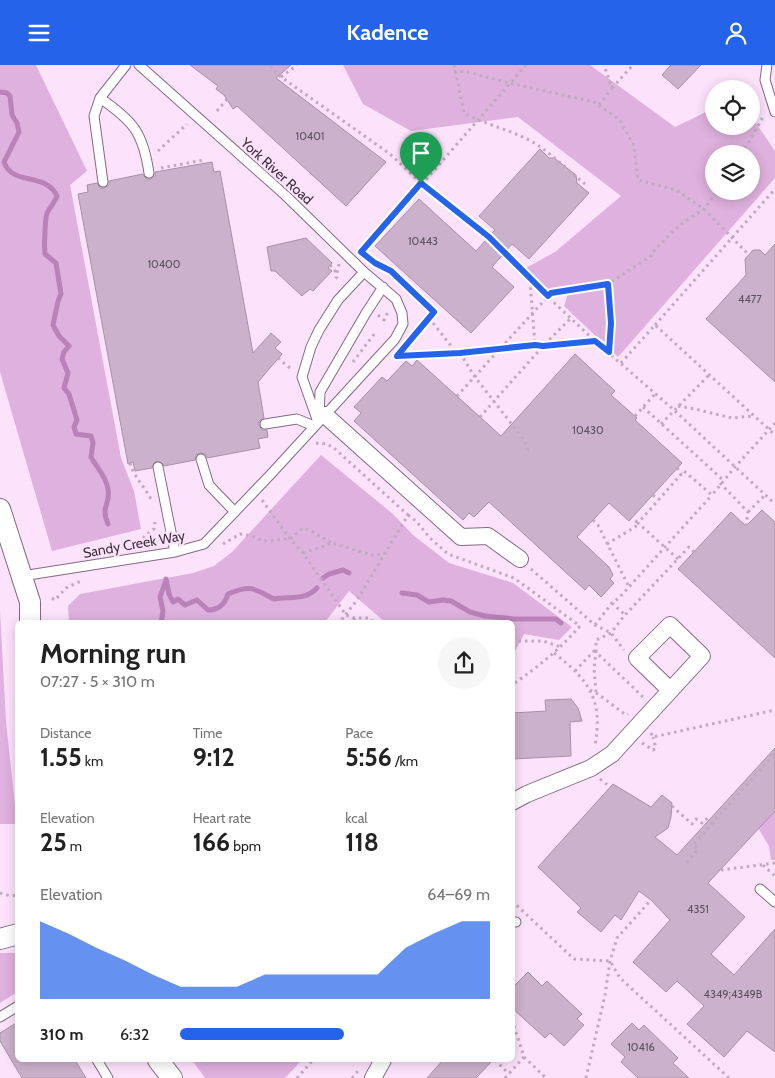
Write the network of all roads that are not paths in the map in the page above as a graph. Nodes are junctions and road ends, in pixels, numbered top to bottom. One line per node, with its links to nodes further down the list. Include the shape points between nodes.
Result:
1 (126, 65): 4 (lane)
2 (139, 65): 8 (lane, York River Road, via 285,195)
3 (767, 65): 5 (lane, via 765,80)
4 (100, 97): 6 (lane, via 137,129 146,150); 7 (lane, via 94,116)
5 (775, 112)
6 (149, 173)
7 (103, 182)
8 (364, 272): 9 (lane, York River Road); 11 (lane, via 338,300 319,330 302,377)
9 (383, 287): 10 (lane, York River Road); 11 (lane, via 320,392)
10 (396, 299): 11 (lane, Sandy Creek Way, via 403,324 395,339)
11 (323, 421): 12 (lane, via 297,419); 16 (lane, Sandy Creek Way); 18 (street, via 461,537 488,537)
12 (266, 424)
13 (201, 459): 16 (lane, via 209,485)
14 (158, 467): 17 (lane)
15 (0, 509): 19 (street)
16 (235, 512): 17 (lane, Sandy Creek Way, via 204,544)
17 (175, 552): 19 (lane, Sandy Creek Way)
18 (520, 559)
19 (22, 577): 20 (street, via 30,602)
20 (30, 620)
21 (670, 690): 21 (street, via 637,658 670,625 702,656); 22 (street, via 612,754 590,768)
22 (515, 801)
23 (760, 889): 24 (lane)
24 (775, 902)
25 (15, 935): 26 (street)
26 (0, 939)
27 (15, 1008): 28 (lane)
28 (0, 1017)
29 (98, 1062): 32 (lane)
30 (160, 1062): 33 (street)
31 (382, 1062): 34 (street)
32 (108, 1078)
33 (172, 1078)
34 (373, 1078)

